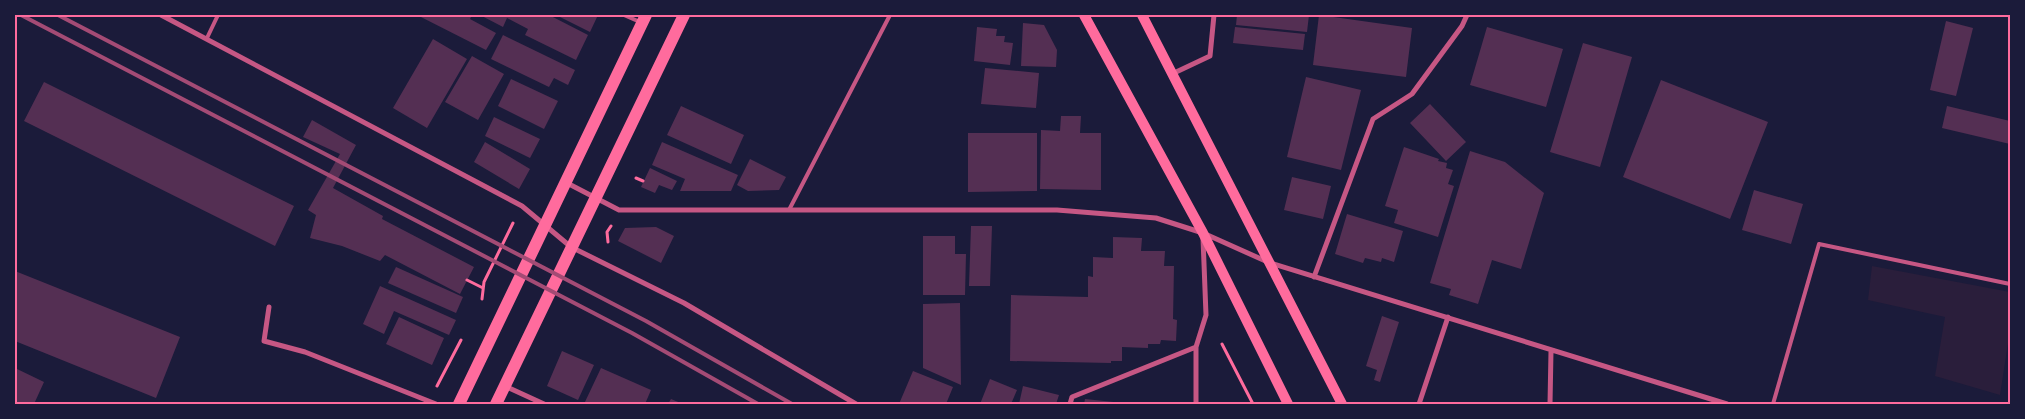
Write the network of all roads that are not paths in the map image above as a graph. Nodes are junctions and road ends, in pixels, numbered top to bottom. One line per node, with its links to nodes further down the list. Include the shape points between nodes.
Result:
1 (161, 15): 11 (street)
2 (218, 15): 11 (lane)
3 (624, 15): 10 (lane)
4 (684, 15): 14 (main road)
5 (890, 15): 15 (lane)
6 (1084, 15): 17 (main road)
7 (1142, 15): 12 (main road)
8 (1214, 15): 12 (street, via 1210,56)
9 (1467, 15): 20 (street, via 1412,94 1373,118)
10 (644, 19): 13 (main road)
11 (207, 38): 16 (street, via 522,206)
12 (1174, 74): 19 (main road)
13 (567, 182): 14 (street); 16 (main road)
14 (595, 198): 15 (street, via 619,210); 18 (main road)
15 (789, 210): 17 (street, via 1057,210 1156,218)
16 (545, 225): 18 (street); 28 (main road)
17 (1203, 233): 19 (street); 24 (street, via 1206,315); 34 (main road)
18 (571, 247): 26 (main road); 31 (street, via 684,303)
19 (1270, 263): 20 (street); 35 (main road)
20 (1314, 277): 23 (street)
21 (2010, 284): 39 (lane, via 1819,244)
22 (269, 307): 27 (street, via 264,341 305,352)
23 (1448, 317): 25 (street); 36 (street)
24 (1196, 347): 32 (street, via 1072,397); 33 (street)
25 (1551, 351): 37 (street); 38 (street)
26 (504, 386): 29 (main road); 30 (street)
27 (436, 404)
28 (459, 404)
29 (496, 404)
30 (544, 404)
31 (856, 404)
32 (1070, 404)
33 (1196, 404)
34 (1288, 404)
35 (1342, 404)
36 (1419, 404)
37 (1550, 404)
38 (1727, 404)
39 (1773, 404)

